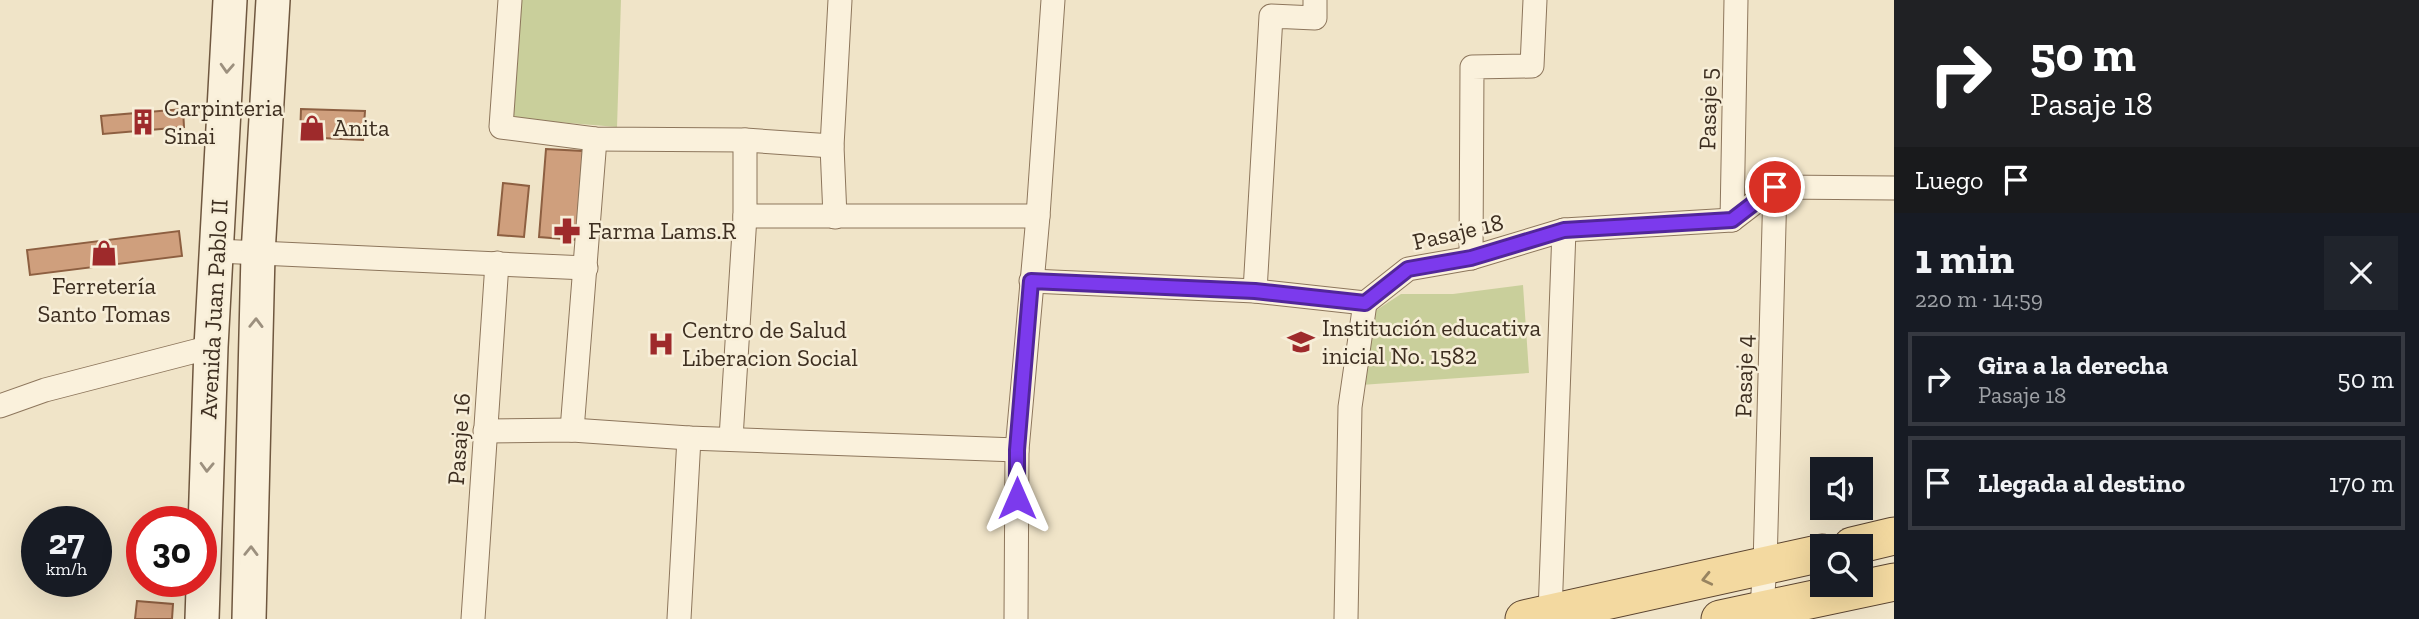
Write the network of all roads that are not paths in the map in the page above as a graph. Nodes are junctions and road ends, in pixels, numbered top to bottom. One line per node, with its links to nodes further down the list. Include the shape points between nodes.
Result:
1 (230, 0): 19 (main road, Avenida Juan Pablo II, one-way to 19)
2 (273, 0): 20 (main road, Avenida Juan Pablo II)
3 (510, 0): 9 (street, via 501,127)
4 (840, 0): 11 (street)
5 (1053, 0): 15 (street)
6 (1315, 0): 25 (street, via 1315,18 1271,16)
7 (1535, 0): 21 (street, via 1532,66 1472,67)
8 (1736, 0): 17 (street, Pasaje 5)
9 (595, 139): 10 (street); 23 (street)
10 (745, 140): 11 (street); 14 (street)
11 (832, 146): 16 (street)
12 (1775, 187): 13 (street); 17 (street); 37 (street, Pasaje 4)
13 (1894, 188)
14 (745, 216): 16 (street); 32 (street)
15 (1038, 216): 16 (street); 24 (street)
16 (835, 217)
17 (1732, 220): 18 (street, Pasaje 18)
18 (1564, 230): 21 (street, Pasaje 18); 40 (street)
19 (216, 251): 20 (street); 27 (main road, Avenida Juan Pablo II)
20 (258, 254): 22 (street); 42 (main road, Avenida Juan Pablo II, one-way to 20)
21 (1471, 258): 26 (street, Pasaje 18, via 1408,269)
22 (497, 262): 23 (street); 30 (street, Pasaje 16)
23 (586, 268): 29 (street)
24 (1031, 281): 25 (street); 33 (street)
25 (1255, 291): 26 (street)
26 (1365, 303): 46 (street, via 1350,407)
27 (211, 347): 28 (street); 41 (main road, Avenida Juan Pablo II, one-way to 41)
28 (0, 406)
29 (572, 430): 30 (street); 31 (street)
30 (485, 431): 43 (street, Pasaje 16)
31 (690, 438): 32 (street); 44 (street)
32 (731, 438): 33 (street)
33 (1017, 450): 45 (street)
34 (1894, 536): 35 (main road)
35 (1873, 541)
36 (1810, 556): 37 (main road)
37 (1765, 566): 39 (street, Pasaje 4); 40 (main road, one-way to 40)
38 (1894, 582): 39 (main road)
39 (1761, 614): 47 (main road)
40 (1537, 616)
41 (202, 619)
42 (249, 619)
43 (472, 619)
44 (679, 619)
45 (1016, 619)
46 (1346, 619)
47 (1720, 619)

